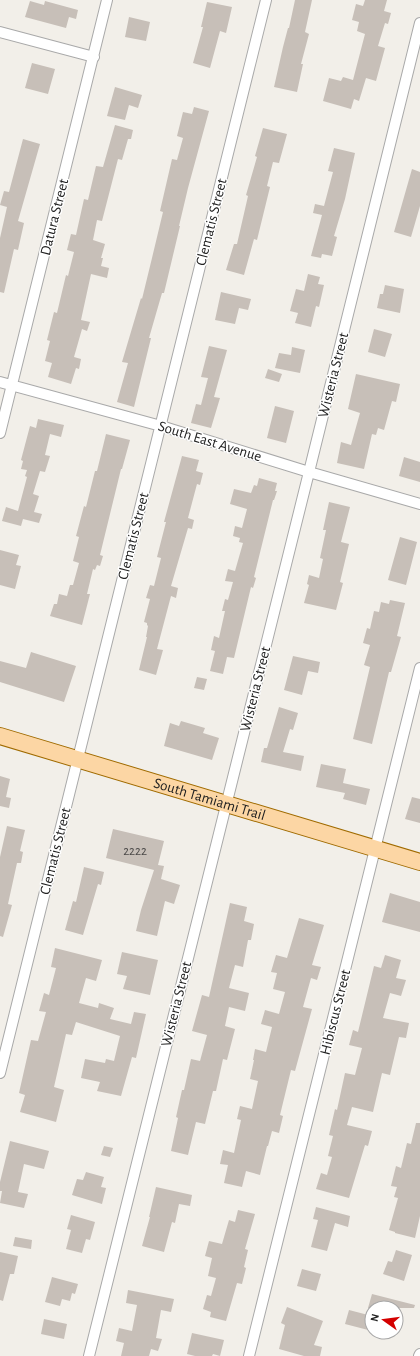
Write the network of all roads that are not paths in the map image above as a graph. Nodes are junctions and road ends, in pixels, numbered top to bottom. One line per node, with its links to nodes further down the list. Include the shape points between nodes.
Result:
1 (107, 0): 5 (street, Datura Street)
2 (266, 0): 8 (street, Clematis Street)
3 (420, 23): 10 (street, Wisteria Street)
4 (0, 32): 5 (street)
5 (94, 57): 7 (street, Datura Street)
6 (0, 382): 7 (street, South East Avenue)
7 (12, 385): 8 (street, South East Avenue); 9 (street, Datura Street)
8 (160, 426): 10 (street, South East Avenue); 14 (street, Clematis Street)
9 (0, 433)
10 (310, 472): 11 (street, South East Avenue); 15 (street, Wisteria Street)
11 (420, 504)
12 (420, 668): 16 (street, Hibiscus Street)
13 (0, 736): 14 (main road, South Tamiami Trail)
14 (78, 760): 15 (main road, South Tamiami Trail); 18 (street, Clematis Street)
15 (226, 804): 16 (main road, South Tamiami Trail); 19 (street, Wisteria Street)
16 (375, 849): 17 (main road, South Tamiami Trail); 20 (street, Hibiscus Street)
17 (420, 862)
18 (0, 1073)
19 (89, 1356)
20 (249, 1356)

